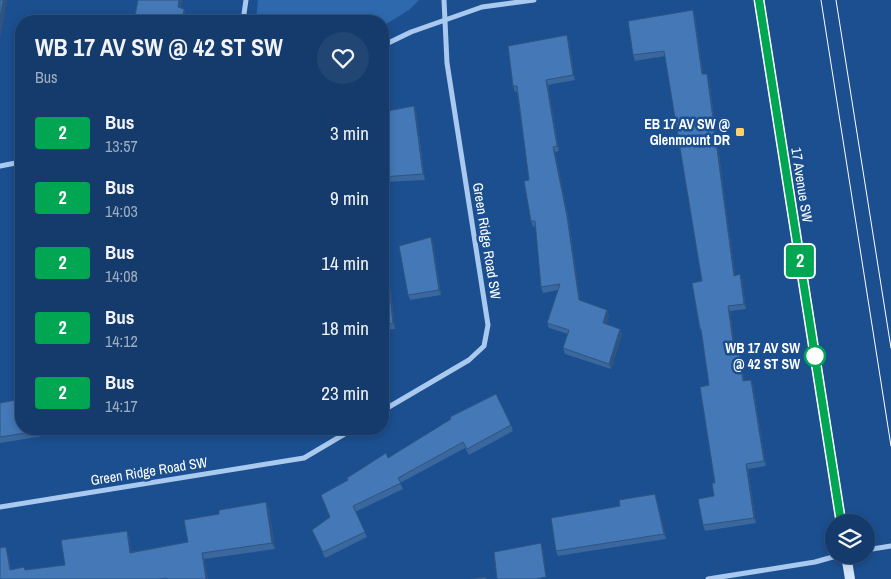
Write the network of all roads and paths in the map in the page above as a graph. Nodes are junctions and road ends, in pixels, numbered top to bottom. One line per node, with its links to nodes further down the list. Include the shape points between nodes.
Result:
1 (246, 0): 5 (street)
2 (444, 0): 6 (street, Green Ridge Road SW)
3 (534, 0): 6 (street, via 482,8)
4 (760, 0): 13 (main road, 17 Avenue SW)
5 (244, 15)
6 (445, 20): 7 (street); 10 (street, Green Ridge Road SW, via 447,64 488,325 484,346 469,360)
7 (389, 43)
8 (15, 163): 9 (street)
9 (0, 166)
10 (389, 407)
11 (343, 435): 12 (street, Green Ridge Road SW, via 304,458)
12 (0, 507)
13 (840, 514)
14 (891, 546): 15 (street)
15 (875, 549)
16 (825, 559): 18 (street)
17 (848, 564): 19 (main road)
18 (708, 579)
19 (850, 579)

